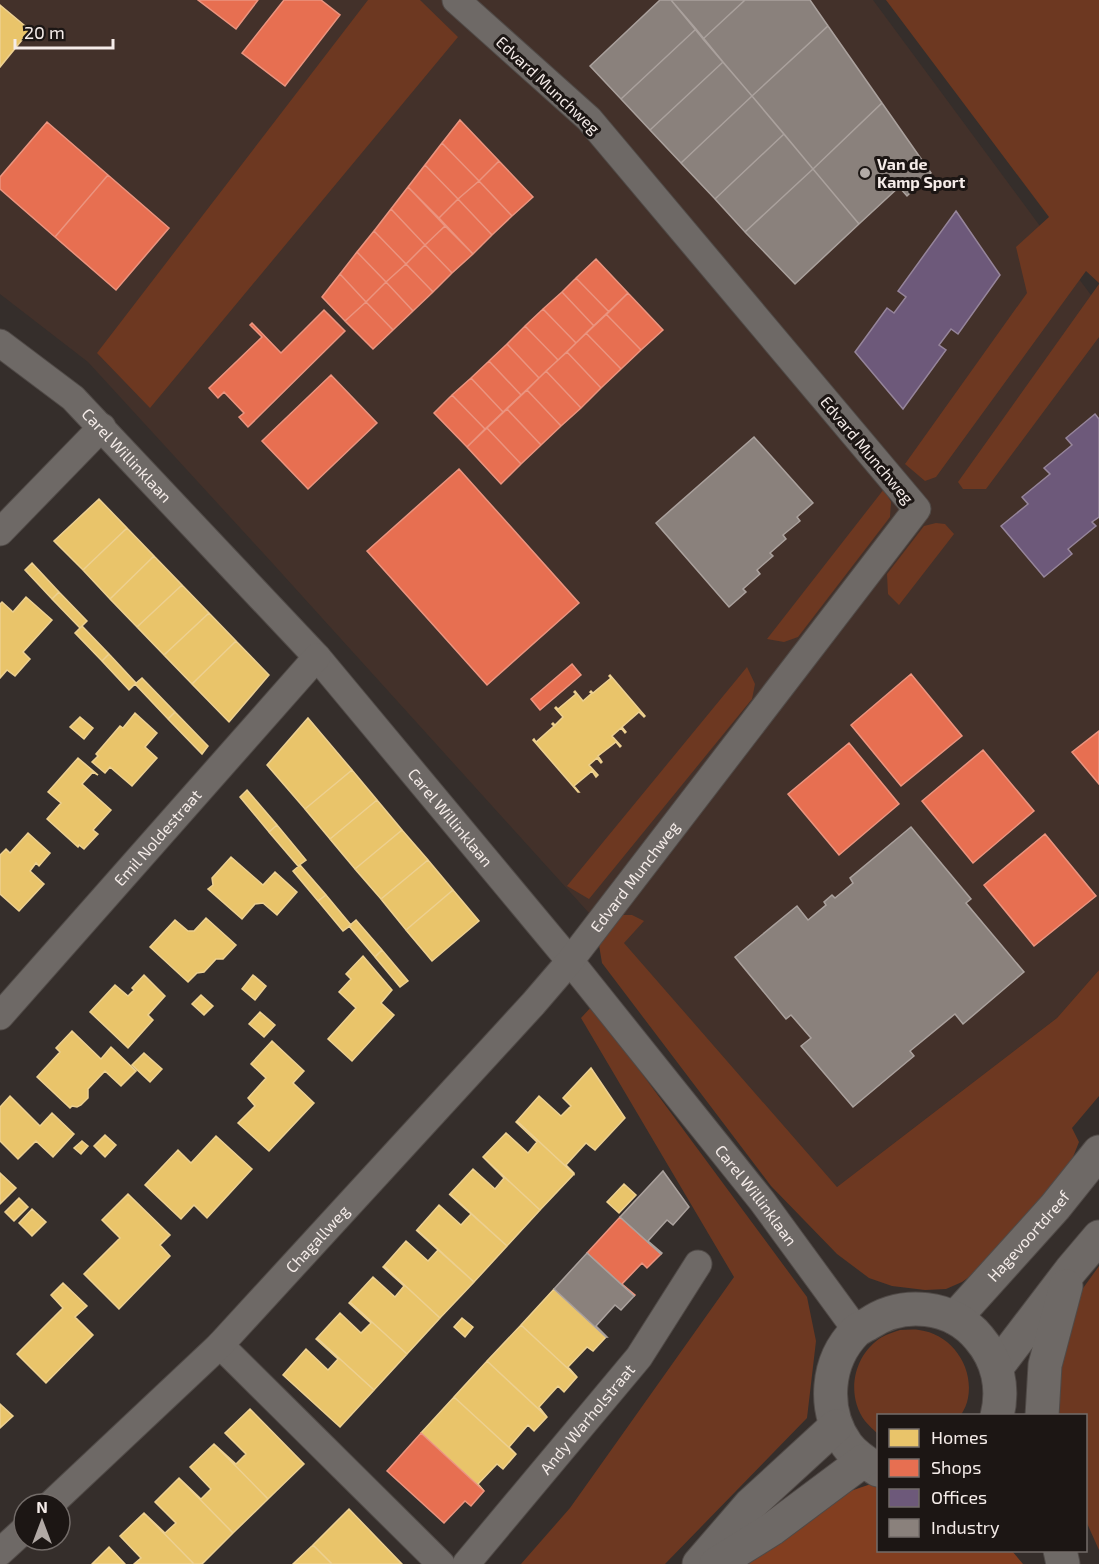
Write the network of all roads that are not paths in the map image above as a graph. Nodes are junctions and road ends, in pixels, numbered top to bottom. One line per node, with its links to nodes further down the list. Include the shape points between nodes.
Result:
1 (456, 0): 6 (street, Edvard Munchweg, via 589,119 917,509)
2 (0, 343): 3 (street, Carel Willinklaan, via 74,398)
3 (102, 427): 4 (street); 5 (street, Carel Willinklaan)
4 (1, 528)
5 (317, 657): 6 (street, Carel Willinklaan); 7 (street, Emil Noldestraat)
6 (570, 961): 13 (street, Carel Willinklaan, via 762,1201); 14 (street, Chagallweg)
7 (0, 1016)
8 (1099, 1152): 12 (main road, Hagevoortdreef)
9 (1099, 1237): 11 (main road)
10 (698, 1264): 25 (street, Andy Warholstraat, via 639,1358)
11 (1071, 1270): 15 (main road); 17 (main road, via 1045,1365)
12 (955, 1318): 13 (main road, via 930,1309 904,1309 879,1317); 15 (main road, via 973,1331)
13 (857, 1331): 18 (main road, via 841,1352 831,1376 830,1401)
14 (220, 1346): 20 (street, Chagallweg); 24 (street)
15 (997, 1367): 16 (main road, via 1001,1390)
16 (998, 1414)
17 (1042, 1414)
18 (836, 1426): 19 (main road, via 847,1446); 26 (main road, via 750,1505)
19 (871, 1466): 27 (main road)
20 (64, 1492)
21 (12, 1541): 22 (street)
22 (0, 1552)
23 (1041, 1552): 28 (street)
24 (441, 1564)
25 (466, 1564)
26 (699, 1564)
27 (716, 1564)
28 (1055, 1564)

